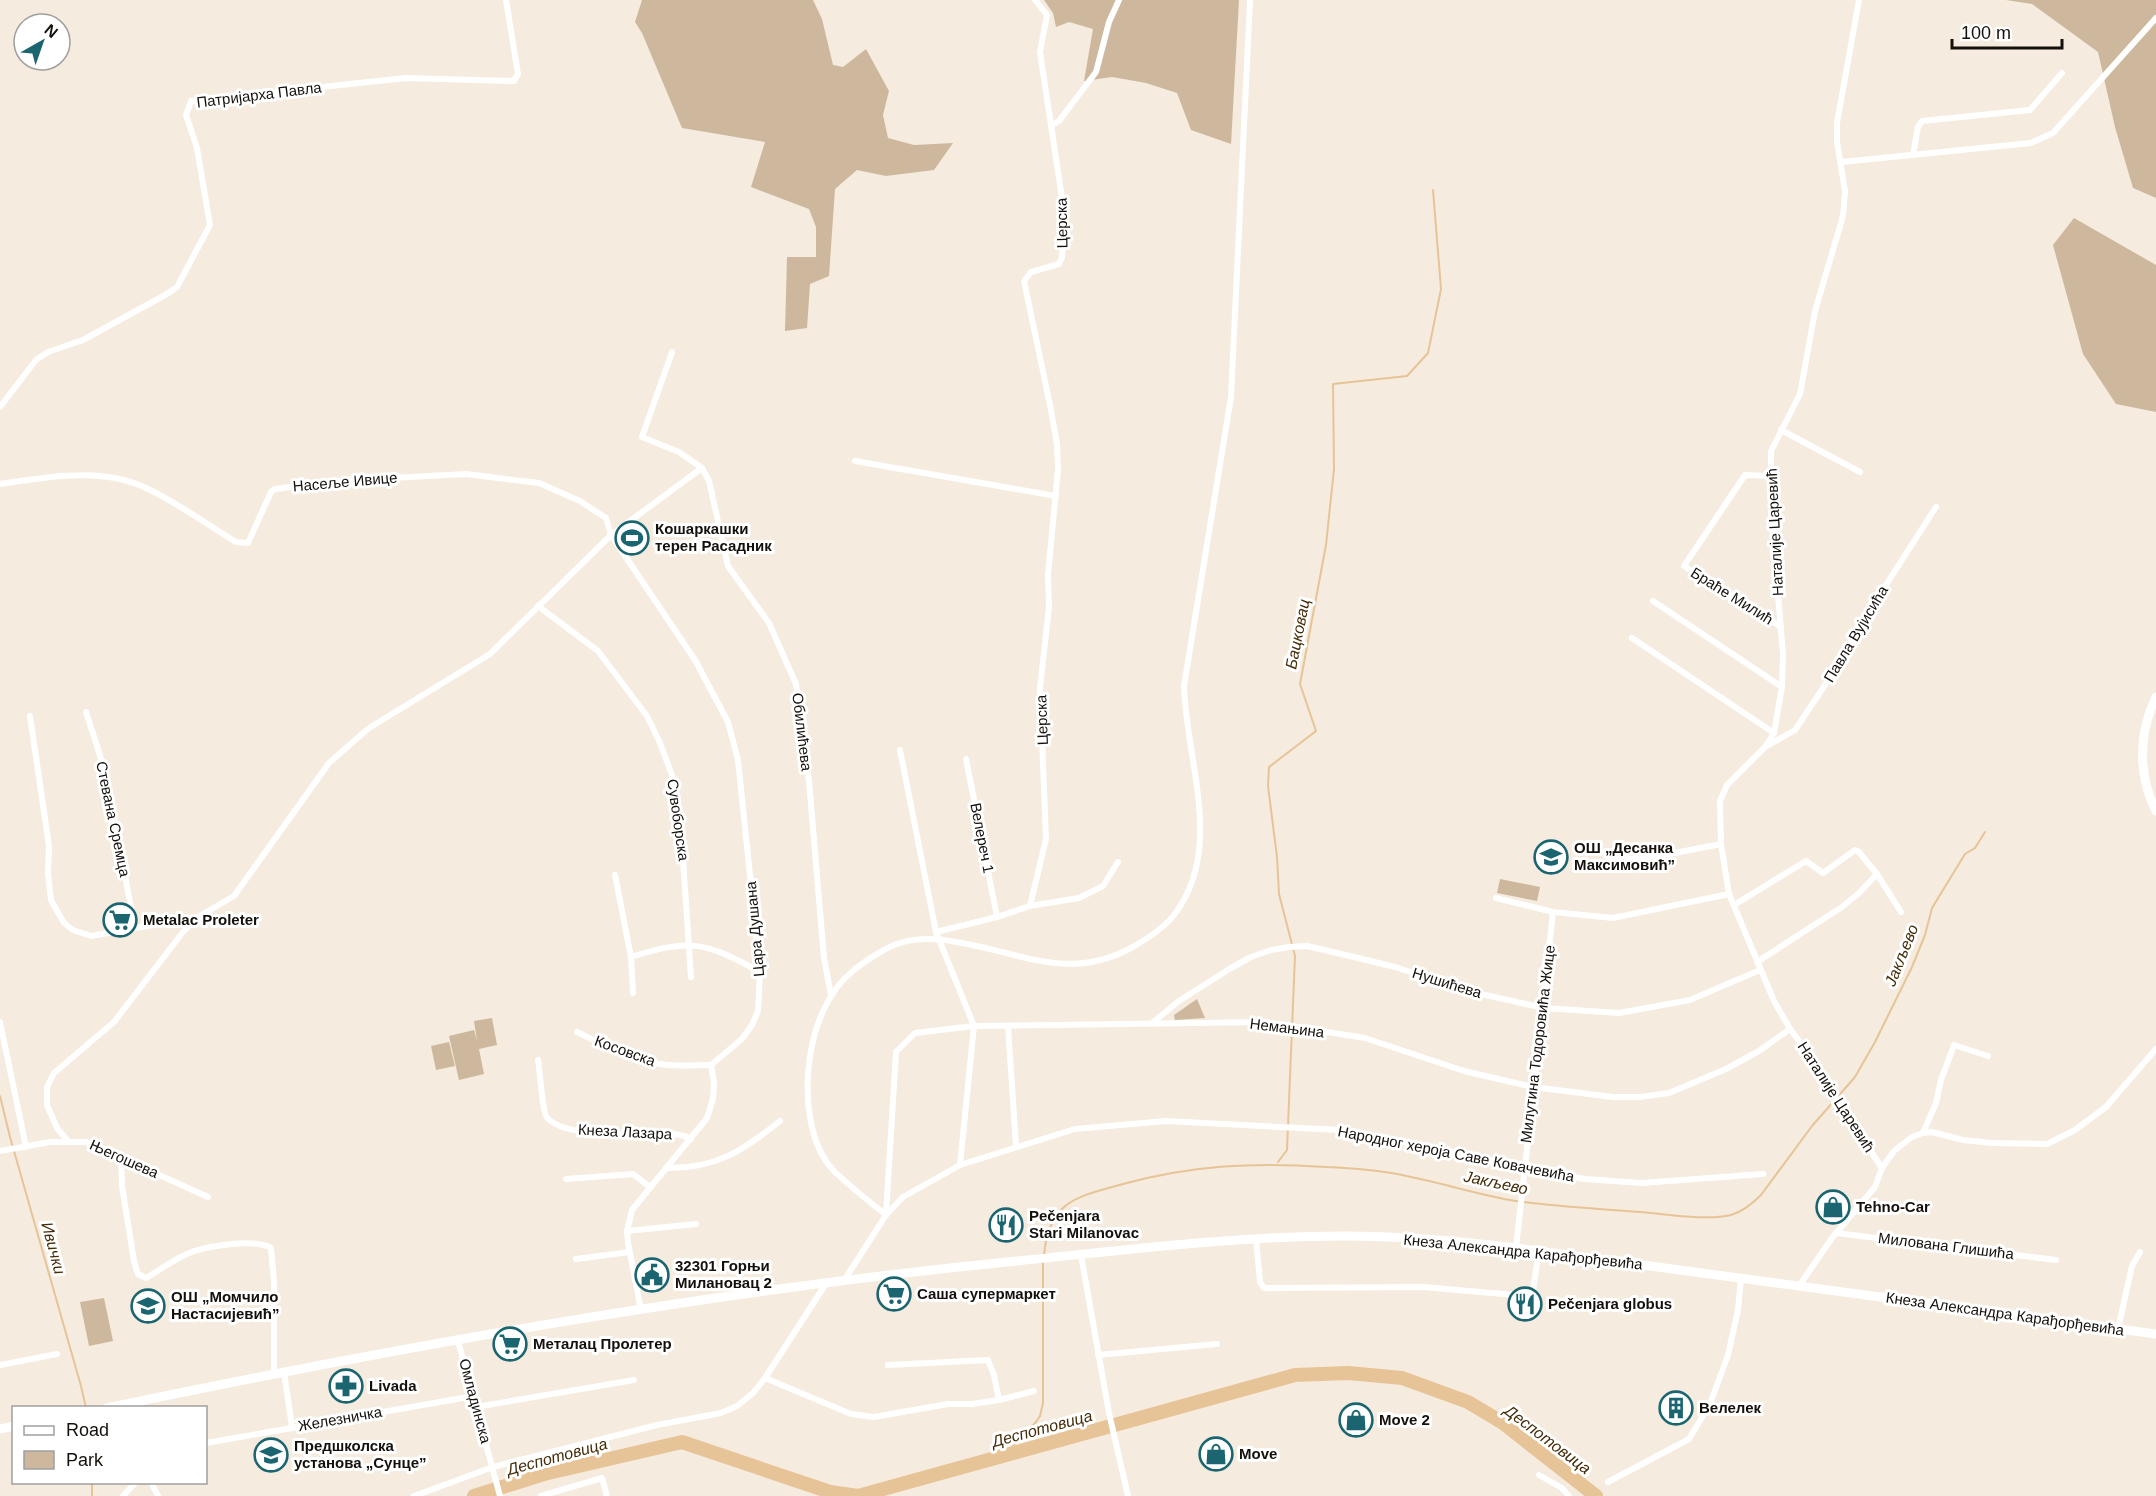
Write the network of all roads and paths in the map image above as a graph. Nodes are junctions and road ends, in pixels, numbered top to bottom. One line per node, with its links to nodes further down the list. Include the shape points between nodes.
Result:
1 (506, 0): 12 (street, Патријарха Павла, via 518,74 514,81 406,78 191,100 186,115 197,148 210,225 177,287 83,340 36,360)
2 (1035, 0): 8 (street, Церска, via 1047,15 1040,52)
3 (1119, 0): 8 (street, via 1096,72)
4 (1250, 0): 49 (street, via 1231,397 1184,686 1200,817 1201,840 1194,880 1161,929 1097,963 1046,963)
5 (1859, 0): 10 (street, Наталије Царевић, via 1837,123)
6 (2156, 18): 9 (street, via 2053,133 2031,143)
7 (2062, 73): 9 (street, via 2030,110 1922,121)
8 (1052, 125): 19 (street, Церска, via 1065,218 1062,257 1059,264 1031,272 1024,281 1057,444)
9 (1913, 154): 10 (street)
10 (1842, 162): 13 (street, Наталије Царевић, via 1843,216 1815,311 1800,394)
11 (672, 352): 15 (street, via 642,437 679,452)
12 (0, 407)
13 (1781, 430): 16 (street); 17 (street, Наталије Царевић, via 1772,451)
14 (855, 461): 19 (street)
15 (702, 468): 21 (street); 57 (street, Обилићева, via 709,481 728,566 769,623 796,684)
16 (1860, 472)
17 (1771, 476): 24 (street, Наталије Царевић); 24 (street, Браће Милић, via 1745,475 1684,566)
18 (0, 484): 21 (street, Насеље Ивице, via 48,477 124,480 149,490 236,542 248,543 275,489 335,481 466,474 539,483 580,501 606,518)
19 (1056, 496): 43 (street, Церска, via 1040,688 1046,839)
20 (1936, 507): 31 (street, Павла Вујисића, via 1795,730)
21 (611, 535): 23 (street); 54 (street, Цара Душана, via 695,660 728,722 738,760)
22 (1653, 601): 26 (street)
23 (538, 606): 46 (street, via 490,654 369,728 329,762 234,896); 50 (street, Сувоборска, via 598,651 646,716 660,742 673,778 680,815)
24 (1781, 627): 26 (street, Наталије Царевић)
25 (1632, 638): 30 (street)
26 (1782, 687): 30 (street, Наталије Царевић)
27 (2156, 698): 34 (street, via 2146,724 2142,755 2146,786)
28 (86, 712): 48 (street, Стевана Сремца, via 105,771)
29 (30, 716): 48 (street, via 49,846 51,900 64,923 91,936)
30 (1774, 733): 31 (street, Наталије Царевић)
31 (1765, 747): 35 (street, Наталије Царевић, via 1727,785 1720,801)
32 (900, 750): 49 (street)
33 (966, 759): 47 (street, Велереч 1)
34 (2156, 811)
35 (1721, 844): 36 (street, via 1649,858); 40 (street, Наталије Царевић)
36 (1610, 860)
37 (1118, 862): 43 (street, via 1103,886 1079,898)
38 (1877, 874): 42 (street, via 1855,850 1822,873 1806,861); 45 (street); 52 (street, via 1842,907)
39 (615, 875): 51 (street)
40 (1729, 894): 42 (street, Наталије Царевић); 44 (street, via 1613,918)
41 (1496, 898): 44 (street)
42 (1734, 905): 52 (street, Наталије Царевић)
43 (1030, 906): 47 (street)
44 (1553, 912): 58 (street, Милутина Тодоровића Жице)
45 (1900, 912)
46 (198, 917): 48 (street); 73 (street, via 114,1022 54,1073 47,1088 47,1105)
47 (997, 918): 49 (street)
48 (135, 928)
49 (937, 935): 57 (street, via 895,945 870,958); 61 (street)
50 (689, 944): 51 (street, via 664,946); 54 (street, via 728,955); 55 (street, Сувоборска)
51 (630, 957): 56 (street)
52 (1757, 962): 53 (street, Наталије Царевић)
53 (1760, 970): 58 (street, Нушићева, via 1690,1000 1619,1013); 63 (street, Наталије Царевић)
54 (760, 972): 68 (street, Цара Душана, via 758,1011 752,1025 742,1039)
55 (691, 977)
56 (633, 993)
57 (831, 995): 86 (street, via 811,1045 809,1107 814,1131 821,1153 833,1171)
58 (1544, 1008): 60 (street, Нушићева, via 1476,993 1395,967 1298,946 1271,950 1231,968); 69 (street, Милутина Тодоровића Жице)
59 (0, 1022): 75 (street)
60 (1150, 1024): 62 (street, Немањина); 69 (street, Немањина, via 1265,1022 1365,1038 1464,1071)
61 (974, 1026): 62 (street, Немањина); 78 (street); 86 (street, Немањина, via 915,1033 896,1052)
62 (1008, 1026): 74 (street)
63 (1790, 1029): 69 (street, Немањина, via 1726,1069 1669,1093 1613,1097); 81 (street, Наталије Царевић, via 1817,1064)
64 (577, 1032): 68 (street, Косовска, via 649,1062)
65 (2156, 1049): 71 (street, via 2106,1107 2075,1130 2047,1144 1963,1140)
66 (1988, 1056): 71 (street, via 1954,1045)
67 (538, 1060): 72 (street, Кнеза Лазара, via 546,1115 554,1124 589,1132 682,1134)
68 (711, 1065): 72 (street, via 714,1083 710,1112)
69 (1533, 1087): 80 (street, Милутина Тодоровића Жице)
70 (780, 1121): 79 (street, via 731,1156 701,1165)
71 (1923, 1133): 81 (street, via 1894,1151)
72 (691, 1139): 79 (street)
73 (68, 1141): 75 (street, Његошева); 77 (street, Његошева, via 86,1142)
74 (1016, 1146): 78 (street, Народног хероја Саве Ковачевића); 80 (street, Народног хероја Саве Ковачевића, via 1075,1129 1166,1121 1293,1126 1351,1132)
75 (23, 1147): 76 (street, Његошева)
76 (3, 1151)
77 (121, 1158): 85 (street, Његошева); 102 (street, via 122,1186 138,1274 146,1278 188,1253 206,1248 265,1244 271,1248)
78 (960, 1165): 86 (street, Народног хероја Саве Ковачевића, via 903,1197)
79 (666, 1168): 84 (street)
80 (1524, 1168): 82 (street, Народног хероја Саве Ковачевића, via 1585,1179 1642,1183); 91 (street, Милутина Тодоровића Жице)
81 (1882, 1168): 89 (street, Наталије Царевић, via 1875,1187)
82 (1763, 1174)
83 (566, 1179): 84 (street, via 633,1174)
84 (650, 1187): 88 (street, via 632,1210)
85 (208, 1197)
86 (886, 1215): 99 (street, Народног хероја Саве Ковачевића)
87 (696, 1224): 88 (street)
88 (627, 1231): 93 (street)
89 (1836, 1233): 97 (street, Милована Глишића); 101 (street, Наталије Царевић)
90 (1256, 1239): 91 (street, Кнеза Александра Карађорђевића, via 1368,1236); 92 (street, via 1264,1288 1423,1287 1526,1296 1533,1290); 95 (street, Кнеза Александра Карађорђевића)
91 (1516, 1248): 92 (street, Кнеза Александра Карађорђевића)
92 (1539, 1251): 98 (street, Кнеза Александра Карађорђевића)
93 (630, 1252): 96 (street); 103 (street)
94 (2140, 1252): 105 (street, via 2132,1266)
95 (1081, 1255): 99 (street, Кнеза Александра Карађорђевића); 110 (street)
96 (576, 1258)
97 (2056, 1260)
98 (1741, 1278): 101 (street, Кнеза Александра Карађорђевића); 126 (street, via 1728,1355 1710,1404 1689,1439)
99 (845, 1279): 100 (street, Кнеза Александра Карађорђевића)
100 (827, 1282): 103 (street, Кнеза Александра Карађорђевића); 114 (street)
101 (1799, 1286): 105 (street, Кнеза Александра Карађорђевића)
102 (274, 1308): 104 (street); 113 (street)
103 (641, 1310): 107 (street, Кнеза Александра Карађорђевића)
104 (232, 1317)
105 (2118, 1329): 106 (street, Кнеза Александра Карађорђевића)
106 (2156, 1334)
107 (458, 1341): 113 (street, Кнеза Александра Карађорђевића); 117 (street, Омладинска)
108 (1218, 1344): 110 (street)
109 (57, 1354): 111 (street)
110 (1098, 1355): 133 (street)
111 (0, 1365)
112 (888, 1365): 118 (street, via 988,1359)
113 (279, 1373): 119 (street, Кнеза Александра Карађорђевића); 122 (street)
114 (765, 1378): 118 (street, via 862,1416); 124 (street, via 753,1394 721,1413 657,1425)
115 (634, 1380): 121 (street)
116 (1034, 1391): 118 (street)
117 (474, 1396): 121 (street, Омладинска); 122 (street, Железничка)
118 (999, 1400)
119 (155, 1403): 120 (street, Кнеза Александра Карађорђевића)
120 (119, 1406)
121 (476, 1407): 124 (street, Омладинска)
122 (292, 1427): 123 (street, Железничка)
123 (207, 1443)
124 (493, 1467): 129 (street); 130 (street, Омладинска)
125 (1539, 1475): 134 (street)
126 (1608, 1482)
127 (134, 1484): 128 (street)
128 (123, 1496)
129 (414, 1496)
130 (500, 1496)
131 (541, 1496): 132 (street, via 602,1478)
132 (607, 1496)
133 (1128, 1496)
134 (1569, 1496)

